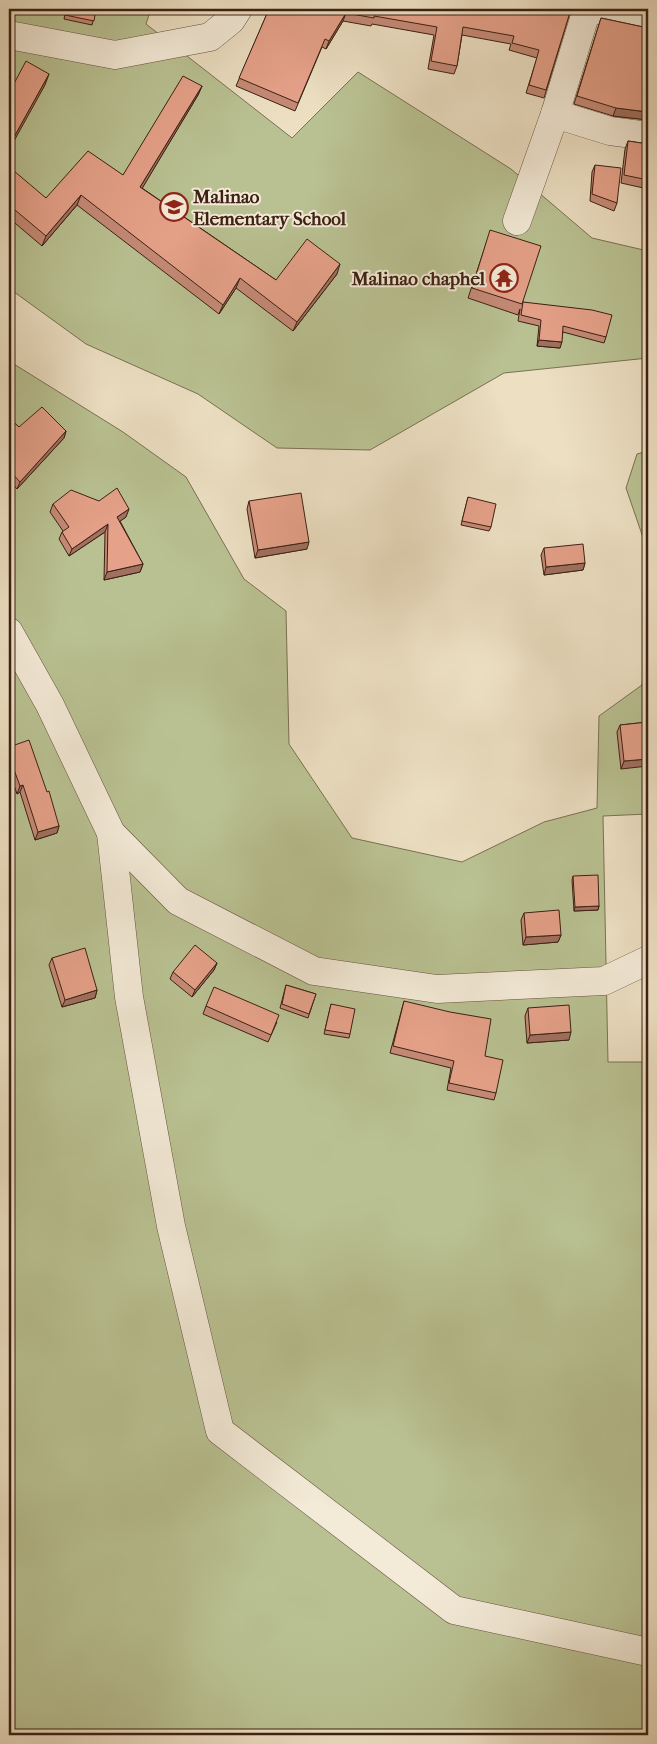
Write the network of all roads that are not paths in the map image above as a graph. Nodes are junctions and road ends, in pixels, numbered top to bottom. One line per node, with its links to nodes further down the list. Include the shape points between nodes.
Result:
1 (238, 9): 5 (street, via 231,20 210,37 115,56)
2 (587, 9): 6 (street)
3 (595, 9): 4 (street)
4 (648, 20)
5 (9, 35)
6 (555, 114): 7 (street, via 610,131); 8 (street)
7 (648, 136)
8 (517, 221)
9 (9, 632): 10 (street, via 50,706)
10 (112, 833): 11 (street, via 178,901 314,971 437,989 604,981); 12 (street, via 129,997 171,1226 220,1431 454,1610)
11 (648, 960)
12 (648, 1652)

